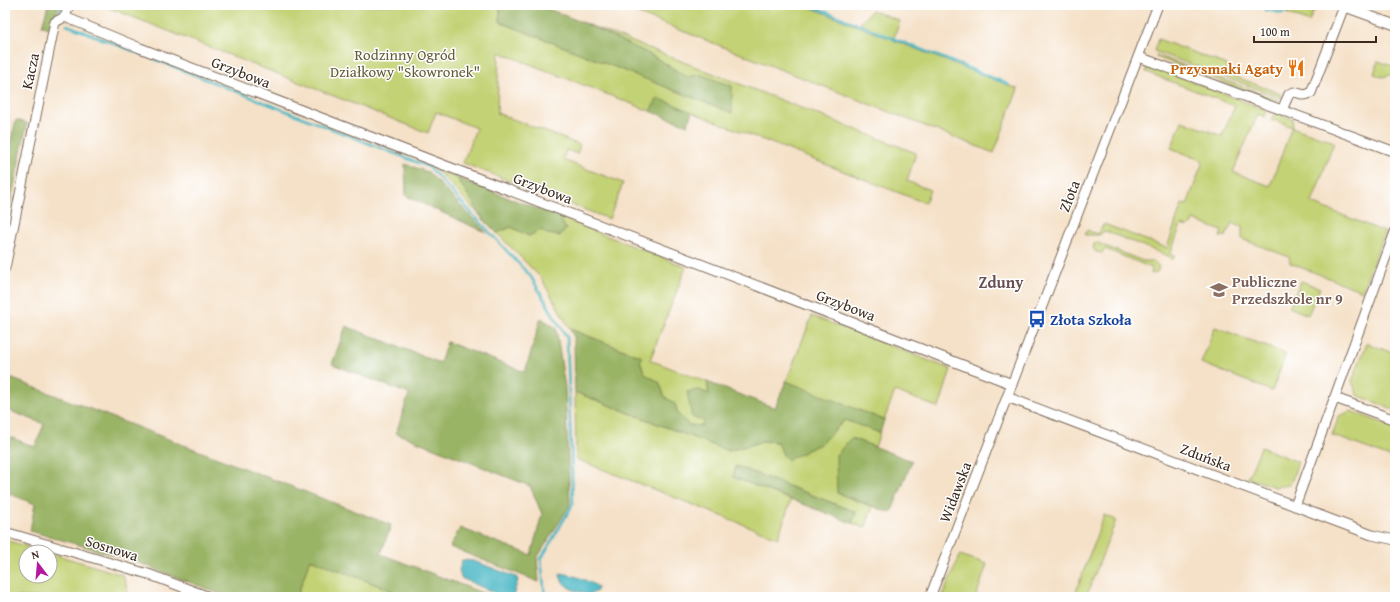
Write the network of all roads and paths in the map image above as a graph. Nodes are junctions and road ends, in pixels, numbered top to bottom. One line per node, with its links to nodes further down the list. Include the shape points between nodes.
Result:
1 (69, 5): 3 (street, Kacza)
2 (1158, 5): 5 (street, Złota)
3 (65, 17): 9 (street, Kacza, via 55,22); 10 (street, Grzybowa)
4 (1395, 25): 6 (street, via 1348,8 1343,9 1311,93 1289,94)
5 (1139, 57): 6 (street); 10 (street, Złota)
6 (1282, 110): 7 (street)
7 (1395, 152)
8 (1395, 232): 12 (street)
9 (5, 268)
10 (1012, 384): 11 (street, Złota)
11 (1007, 397): 14 (street, Zduńska); 18 (street, Widawska)
12 (1335, 398): 13 (street); 14 (street)
13 (1395, 420)
14 (1295, 506): 16 (street, Zduńska, via 1372,535)
15 (5, 532): 17 (street, Sosnowa, via 133,569)
16 (1395, 540)
17 (209, 597)
18 (930, 597)

